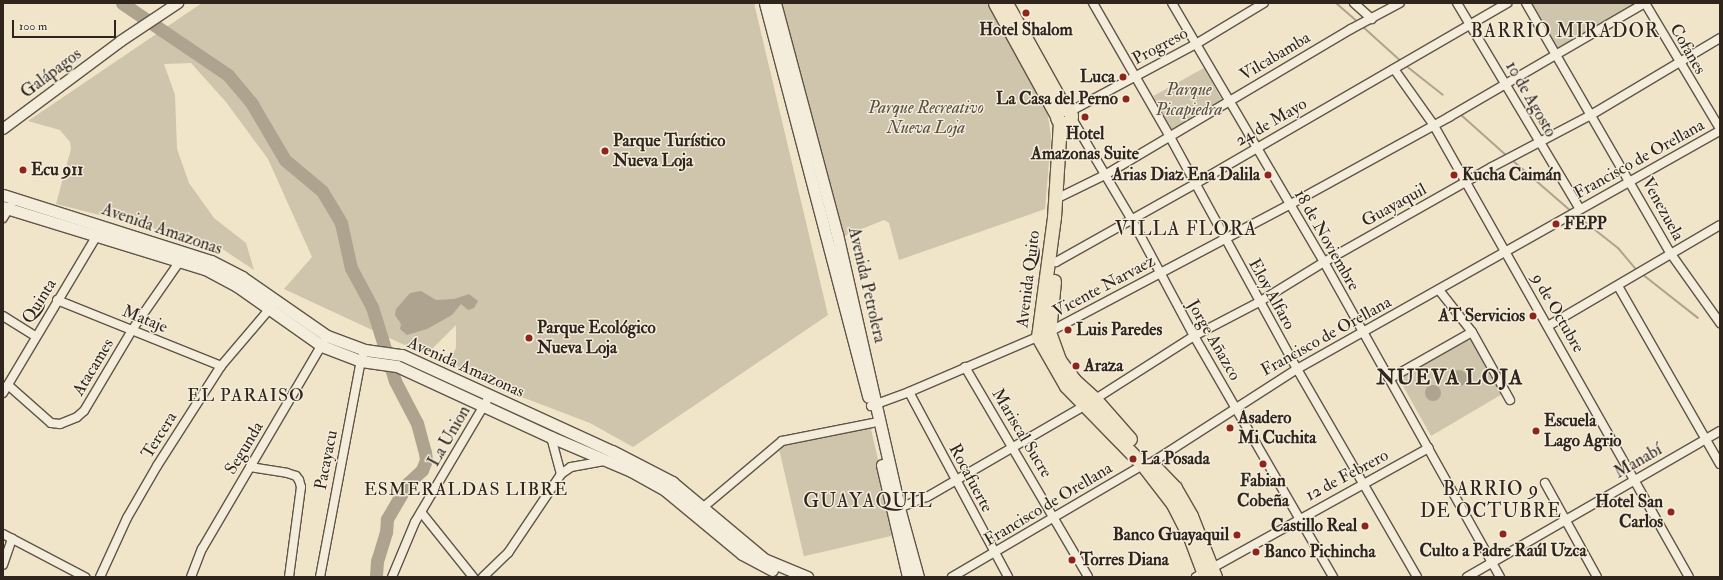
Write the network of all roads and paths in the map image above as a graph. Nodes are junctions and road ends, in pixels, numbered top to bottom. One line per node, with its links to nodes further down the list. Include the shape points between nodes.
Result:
1 (178, 3): 28 (street, Galápagos)
2 (765, 3): 81 (main road, Avenida Petrolera)
3 (775, 3): 81 (main road, Avenida Petrolera, via 837,234)
4 (994, 3): 26 (highway)
5 (1006, 3): 26 (highway)
6 (1093, 3): 22 (street, Eloy Alfaro)
7 (1172, 3): 18 (street, 18 de Noviembre)
8 (1264, 3): 18 (street, Progreso)
9 (1354, 3): 15 (street)
10 (1400, 3): 15 (street, Vilcabamba)
11 (1457, 3): 16 (street, 10 de Agosto)
12 (1507, 3): 16 (street, 24 de Mayo)
13 (1526, 3): 19 (street, Venezuela)
14 (1645, 3): 19 (street); 20 (street, Cofanes)
15 (1372, 19): 24 (street, Vilcabamba)
16 (1470, 24): 21 (street, 24 de Mayo); 23 (street, 10 de Agosto)
17 (1720, 38): 20 (street, Guayaquil)
18 (1196, 44): 22 (street, Progreso); 24 (street, 18 de Noviembre)
19 (1555, 54): 23 (street); 25 (street, Venezuela)
20 (1679, 63): 25 (street, Guayaquil); 29 (street, Cofanes)
21 (1394, 69): 27 (street, 9 de Octubre); 32 (street, 24 de Mayo)
22 (1135, 77): 26 (street, Progreso); 30 (street, Eloy Alfaro)
23 (1505, 82): 27 (street, Vicente Narvaez, via 1449,117); 31 (street, 10 de Agosto)
24 (1229, 101): 30 (street, Vilcabamba); 32 (street, 18 de Noviembre)
25 (1591, 115): 31 (street, Guayaquil); 34 (street, Venezuela)
26 (1064, 117): 33 (street, Jorge Añazco); 38 (highway, Avenida Quito); 49 (highway, Avenida Quito)
27 (1433, 124): 35 (street, 9 de Octubre); 39 (street, Vicente Narvaez)
28 (3, 129)
29 (1720, 130): 34 (street, Francisco de Orellana)
30 (1170, 137): 33 (street, Vilcabamba); 36 (street, Eloy Alfaro)
31 (1539, 142): 35 (street, Guayaquil); 41 (street, 10 de Agosto)
32 (1256, 148): 36 (street, 24 de Mayo); 39 (street, 18 de Noviembre)
33 (1105, 175): 38 (street, Vilcabamba); 42 (street, Jorge Añazco)
34 (1630, 180): 41 (street, Francisco de Orellana); 47 (street, Venezuela)
35 (1466, 182): 46 (street, 9 de Octubre); 50 (street, Guayaquil)
36 (1195, 184): 42 (street, 24 de Mayo); 45 (street, Eloy Alfaro)
37 (3, 195): 40 (main road, Avenida Amazonas)
38 (1062, 196): 49 (highway, Avenida Quito)
39 (1289, 205): 45 (street, Vicente Narvaez); 50 (street, 18 de Noviembre)
40 (7, 208): 44 (main road, Avenida Amazonas)
41 (1580, 209): 46 (street, Francisco de Orellana)
42 (1132, 220): 49 (street, 24 de Mayo); 51 (street, Jorge Añazco)
43 (1720, 225): 47 (street)
44 (100, 231): 48 (main road, Avenida Amazonas); 54 (street, Quinta); 55 (main road, Avenida Amazonas, via 211,261 242,277)
45 (1224, 239): 51 (street, Vicente Narvaez); 56 (street, Eloy Alfaro)
46 (1505, 252): 53 (street, Francisco de Orellana); 60 (street, 9 de Octubre)
47 (1671, 254): 52 (street); 59 (street, Venezuela)
48 (180, 261): 57 (main road, Avenida Amazonas, via 205,269 237,286); 61 (street, Atacames)
49 (1052, 261): 64 (highway, Avenida Quito)
50 (1324, 262): 56 (street, Guayaquil); 63 (street, 18 de Noviembre)
51 (1160, 273): 64 (street, Vicente Narvaez); 67 (street, Jorge Añazco)
52 (1618, 286): 60 (street); 87 (street)
53 (1439, 290): 62 (street); 63 (street, Francisco de Orellana)
54 (57, 300): 61 (street, Mataje); 65 (street, Quinta)
55 (276, 302): 57 (street, Tercera); 66 (main road, Avenida Amazonas)
56 (1259, 302): 67 (street, Guayaquil); 73 (street, Eloy Alfaro)
57 (268, 310): 68 (main road, Avenida Amazonas); 71 (street, Tercera)
58 (3, 316): 65 (street)
59 (1720, 323)
60 (1548, 326): 96 (street, 9 de Octubre)
61 (132, 330): 71 (street, Mataje); 75 (street, Atacames, via 84,411 69,421 51,423)
62 (1472, 332): 74 (street); 79 (street)
63 (1362, 333): 73 (street, Francisco de Orellana); 74 (street, 18 de Noviembre)
64 (1044, 335): 72 (street, Vicente Narvaez); 80 (highway, Avenida Quito, via 1066,386)
65 (35, 336): 75 (street, Quinta)
66 (327, 336): 68 (street, Segunda); 69 (main road, Avenida Amazonas)
67 (1194, 336): 80 (street, Guayaquil); 83 (street, Jorge Añazco)
68 (322, 346): 70 (main road, Avenida Amazonas); 93 (street, Segunda)
69 (369, 350): 70 (street, Pacayacu); 78 (main road, Avenida Amazonas, via 402,355)
70 (365, 362): 82 (main road, Avenida Amazonas, via 397,366); 116 (street, Pacayacu)
71 (221, 366): 113 (street, Tercera, via 127,518)
72 (965, 367): 77 (street, Vicente Narvaez); 88 (street, Mariscal Sucre)
73 (1297, 369): 83 (street, Francisco de Orellana); 98 (street, Eloy Alfaro)
74 (1389, 379): 89 (street, 18 de Noviembre)
75 (8, 385): 76 (street, Quinta)
76 (3, 392)
77 (909, 392): 81 (street, Vicente Narvaez); 95 (street, Rocafuerte)
78 (490, 395): 82 (street, La Union); 99 (main road, Avenida Amazonas, via 634,462 672,482)
79 (1510, 400)
80 (1091, 402): 88 (street, Guayaquil); 91 (highway, Avenida Quito)
81 (874, 405): 84 (main road, Avenida Petrolera); 100 (main road, Avenida Petrolera)
82 (483, 407): 86 (main road, Avenida Amazonas); 101 (street, La Union)
83 (1236, 407): 91 (street, Francisco de Orellana); 104 (street, Jorge Añazco)
84 (873, 423): 99 (street, via 782,441); 100 (main road, Avenida Petrolera)
85 (1720, 431): 87 (street, Manabí)
86 (551, 437): 90 (main road, Avenida Amazonas); 94 (street)
87 (1706, 439): 92 (street); 96 (street, Manabí)
88 (1012, 446): 95 (street, Guayaquil); 103 (street, Mariscal Sucre)
89 (1429, 448): 98 (street, 12 de Febrero); 109 (street, 18 de Noviembre)
90 (609, 460): 94 (street, via 570,467); 102 (main road, Avenida Amazonas, via 665,490)
91 (1147, 464): 103 (street, Francisco de Orellana); 111 (highway, Avenida Quito, via 1173,504)
92 (1720, 464)
93 (250, 467): 114 (street, Segunda, via 202,549); 115 (street, via 287,473 299,480)
94 (561, 474): 119 (street, via 508,553)
95 (955, 480): 100 (street, Guayaquil, via 927,497); 108 (street, Rocafuerte)
96 (1634, 481): 105 (street, Manabí); 132 (street, 9 de Octubre)
97 (1544, 483): 105 (street)
98 (1363, 484): 104 (street, 12 de Febrero); 128 (street, Eloy Alfaro)
99 (703, 507): 102 (street); 121 (main road, Avenida Amazonas, via 764,559)
100 (895, 510): 122 (main road, Avenida Petrolera); 123 (main road, Avenida Petrolera)
101 (421, 512): 117 (street, La Union); 118 (street)
102 (695, 516): 120 (main road, Avenida Amazonas, via 742,554)
103 (1054, 517): 108 (street, Francisco de Orellana); 126 (street, Mariscal Sucre)
104 (1297, 519): 111 (street, 12 de Febrero); 127 (street, Jorge Añazco)
105 (1565, 521): 109 (street, Manabí); 131 (street)
106 (3, 534): 107 (street)
107 (12, 539): 110 (street); 112 (street)
108 (994, 554): 124 (street, Francisco de Orellana); 125 (street, Rocafuerte)
109 (1492, 563): 129 (street, Manabí); 130 (street, 18 de Noviembre)
110 (3, 565)
111 (1206, 575)
112 (85, 577)
113 (100, 577)
114 (191, 577)
115 (289, 577)
116 (320, 577)
117 (392, 577)
118 (473, 577)
119 (483, 577)
120 (788, 577)
121 (806, 577)
122 (908, 577)
123 (918, 577)
124 (952, 577)
125 (1008, 577)
126 (1088, 577)
127 (1332, 577)
128 (1417, 577)
129 (1467, 577)
130 (1500, 577)
131 (1597, 577)
132 (1689, 577)

